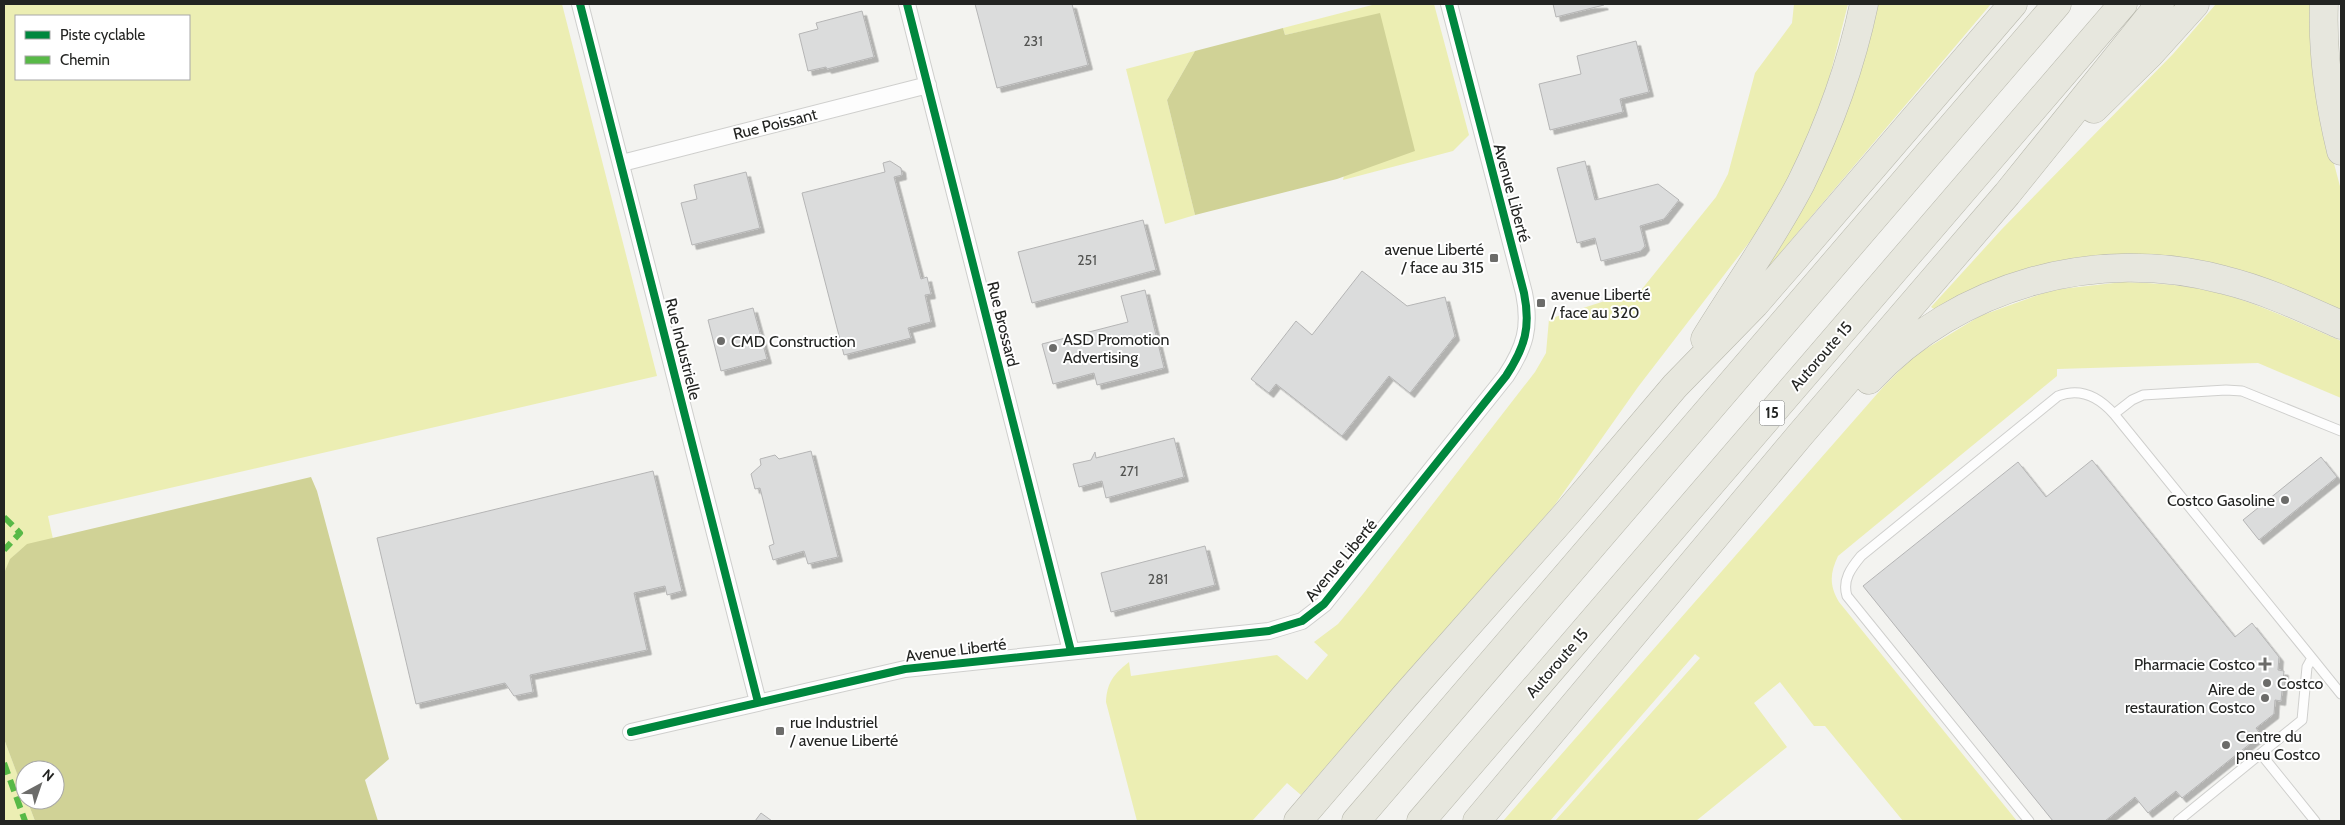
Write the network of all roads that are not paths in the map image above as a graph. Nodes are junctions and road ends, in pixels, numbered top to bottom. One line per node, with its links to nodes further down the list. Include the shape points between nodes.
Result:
1 (580, 4): 13 (street, Rue Industrielle)
2 (907, 4): 11 (street, Rue Brossard)
3 (1449, 4): 20 (street, Avenue Liberté, via 1526,304 1525,341 1514,364 1334,594 1314,614 1269,631)
4 (1864, 4): 16 (highway, via 1835,105 1800,184)
5 (2013, 4): 16 (highway, via 1755,304)
6 (2057, 4): 27 (highway)
7 (2123, 4): 28 (highway, Autoroute 15 / 15)
8 (2160, 4): 14 (highway)
9 (2195, 4): 14 (highway, via 2149,55)
10 (2324, 4): 12 (highway, via 2326,67)
11 (928, 85): 13 (street, Rue Poissant); 20 (street, Rue Brossard)
12 (2341, 151)
13 (622, 163): 23 (street, Rue Industrielle)
14 (2007, 194): 19 (highway)
15 (2341, 325): 19 (highway, via 2242,285 2199,274 2153,269 2098,269 2060,275 1979,300 1928,328 1889,360)
16 (1675, 386): 26 (highway)
17 (2114, 414): 18 (lane, via 2143,395 2232,390 2260,397); 21 (lane); 30 (lane, via 2092,396 2075,392 2058,396 1861,556 1846,583 1847,596 1852,603)
18 (2341, 431)
19 (1627, 642): 29 (highway)
20 (1071, 651): 23 (street, Avenue Liberté, via 905,669)
21 (2312, 658): 22 (lane); 25 (lane, via 2307,667 2302,720)
22 (2341, 694)
23 (758, 702): 24 (street, Avenue Liberté)
24 (631, 732)
25 (2261, 754): 31 (lane); 32 (lane)
26 (1298, 821)
27 (1356, 821)
28 (1421, 821)
29 (1477, 821)
30 (2030, 821)
31 (2178, 821)
32 (2315, 821)

